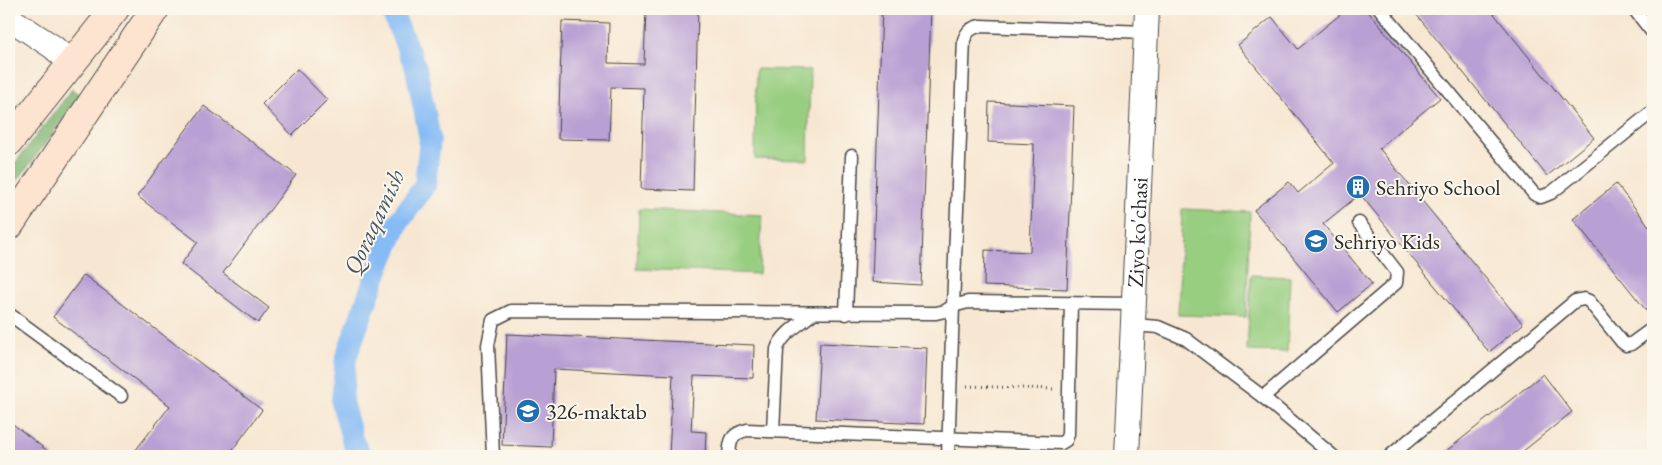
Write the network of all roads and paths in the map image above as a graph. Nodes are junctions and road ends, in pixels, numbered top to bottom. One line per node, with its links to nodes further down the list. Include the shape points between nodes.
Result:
1 (115, 9): 8 (main road)
2 (155, 9): 13 (main road)
3 (1380, 9): 9 (lane, via 1534,194 1542,197)
4 (1634, 9): 7 (lane)
5 (9, 18): 8 (street, via 53,47)
6 (1146, 20): 15 (lane, via 980,26 966,33); 19 (street, Ziyo ko'chasi)
7 (1653, 33)
8 (72, 64): 10 (main road)
9 (1653, 111)
10 (9, 142)
11 (852, 156): 18 (lane)
12 (1359, 223): 24 (lane, via 1397,272 1396,283)
13 (9, 226)
14 (1071, 303): 15 (lane, via 968,302); 19 (lane); 22 (lane)
15 (953, 306): 18 (lane, via 936,313); 21 (lane)
16 (9, 314): 23 (lane)
17 (812, 314): 18 (lane); 25 (lane, via 779,342); 27 (lane, via 510,311 493,320 488,345)
18 (846, 314)
19 (1134, 314): 24 (lane, via 1186,339); 30 (street, Ziyo ko'chasi)
20 (1653, 328): 32 (lane, via 1626,345 1589,302 1584,299 1575,301)
21 (951, 386): 22 (path); 26 (lane)
22 (1069, 390): 26 (lane, via 1068,434 1061,443)
23 (121, 396)
24 (1263, 397): 31 (lane)
25 (772, 431): 26 (lane); 28 (lane, via 738,432 732,437)
26 (949, 439): 29 (lane)
27 (493, 456)
28 (729, 456)
29 (948, 456)
30 (1128, 456)
31 (1333, 456)
32 (1390, 456)

